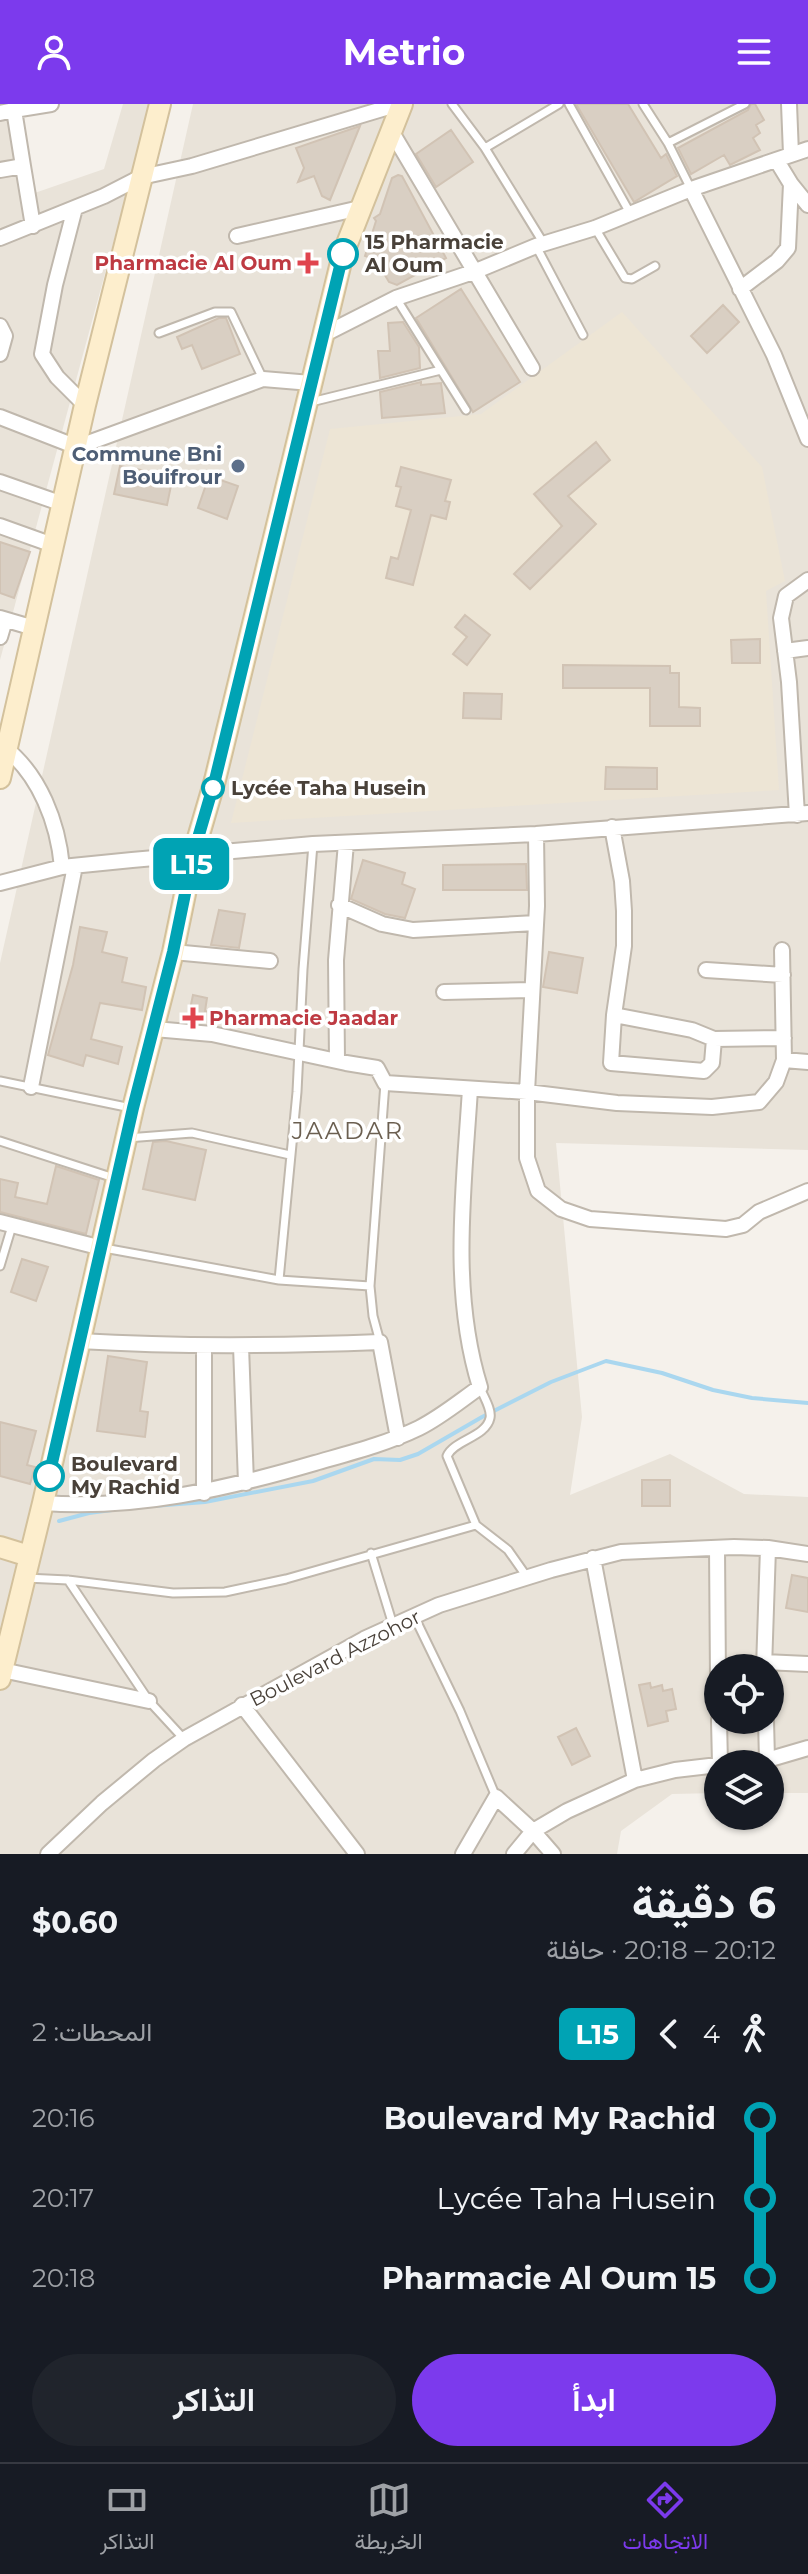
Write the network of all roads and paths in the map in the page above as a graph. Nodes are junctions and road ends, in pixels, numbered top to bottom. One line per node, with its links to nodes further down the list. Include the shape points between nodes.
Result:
1 (51, 104): 10 (street)
2 (160, 104): 18 (main road)
3 (400, 104): 11 (main road); 18 (street)
4 (452, 104): 13 (lane)
5 (559, 104): 13 (lane)
6 (569, 104): 24 (lane)
7 (643, 104): 12 (lane)
8 (745, 104): 12 (lane)
9 (789, 104): 15 (street)
10 (7, 111): 16 (street)
11 (390, 129): 23 (main road); 31 (street)
12 (668, 143): 20 (lane)
13 (485, 148): 29 (lane)
14 (808, 149): 15 (street)
15 (784, 158): 19 (street); 20 (street)
16 (23, 166): 17 (street); 25 (street)
17 (0, 170)
18 (141, 177): 22 (street); 43 (main road)
19 (791, 184): 21 (street); 32 (street, via 788,248)
20 (691, 189): 24 (street); 32 (street)
21 (808, 205)
22 (75, 208): 25 (street); 43 (street, via 42,354)
23 (360, 208): 27 (street); 36 (main road, via 343,254)
24 (630, 213): 26 (street)
25 (33, 226): 28 (street)
26 (595, 228): 29 (street); 30 (lane, via 625,278)
27 (237, 236)
28 (0, 238)
29 (540, 245): 31 (street); 37 (lane)
30 (655, 266)
31 (476, 271): 33 (street); 39 (street)
32 (740, 289): 45 (street)
33 (396, 298): 36 (street); 40 (lane)
34 (0, 326): 38 (street, via 5,339)
35 (159, 333): 41 (lane, via 229,311)
36 (325, 334): 42 (main road)
37 (583, 335)
38 (0, 354)
39 (532, 368)
40 (441, 370): 42 (lane); 44 (lane)
41 (263, 379): 42 (street); 48 (street)
42 (309, 393): 66 (main road)
43 (85, 405): 48 (main road)
44 (466, 410)
45 (803, 410): 47 (street)
46 (0, 417): 48 (street)
47 (808, 439)
48 (77, 447): 50 (main road)
49 (0, 482): 50 (street)
50 (63, 504): 52 (main road)
51 (0, 526): 52 (street)
52 (53, 545): 55 (main road)
53 (808, 580): 58 (street, via 786,596 781,618)
54 (3, 619): 55 (street); 56 (street)
55 (34, 628): 59 (main road)
56 (0, 637)
57 (808, 648): 58 (street)
58 (785, 651): 61 (street)
59 (3, 746): 60 (main road); 67 (street, via 49,810)
60 (0, 778)
61 (802, 814): 62 (street)
62 (612, 827): 63 (street); 78 (street, via 624,911)
63 (536, 834): 64 (street); 70 (street)
64 (346, 843): 65 (street); 69 (street)
65 (313, 844): 66 (street); 82 (lane)
66 (193, 855): 67 (street); 72 (main road)
67 (69, 867): 68 (street); 88 (street)
68 (0, 883)
69 (339, 905): 70 (street, via 405,929); 83 (street)
70 (536, 923): 76 (street)
71 (782, 950): 75 (street)
72 (173, 952): 73 (street); 79 (main road)
73 (270, 961)
74 (706, 970): 75 (street)
75 (783, 975): 80 (street)
76 (532, 990): 77 (street); 90 (street)
77 (444, 992)
78 (614, 1015): 81 (street); 81 (street, via 611,1063 704,1071 712,1063)
79 (154, 1029): 82 (street, via 212,1034); 91 (main road)
80 (784, 1038): 81 (street); 84 (street)
81 (714, 1039)
82 (299, 1052): 83 (street); 94 (lane)
83 (337, 1060): 87 (street, via 373,1066)
84 (784, 1060): 85 (street); 90 (street, via 776,1082 759,1102 712,1107 617,1103)
85 (808, 1062)
86 (0, 1081): 88 (lane)
87 (385, 1083): 89 (street); 101 (lane)
88 (31, 1087): 91 (lane)
89 (470, 1089): 90 (street); 106 (street, via 462,1260 470,1347)
90 (527, 1092): 96 (street, via 527,1158 538,1191 561,1209 626,1224 726,1229)
91 (133, 1108): 92 (main road)
92 (127, 1138): 94 (lane, via 192,1133); 95 (main road)
93 (0, 1141): 95 (lane)
94 (290, 1155): 100 (lane)
95 (116, 1179): 98 (main road)
96 (808, 1191)
97 (6, 1224): 98 (street); 99 (lane)
98 (102, 1248): 100 (lane); 102 (main road)
99 (0, 1266)
100 (279, 1280): 101 (lane)
101 (370, 1286): 103 (lane)
102 (79, 1341): 104 (street); 110 (main road)
103 (380, 1342): 105 (street); 107 (street)
104 (204, 1346): 105 (street); 109 (street)
105 (241, 1346): 108 (street)
106 (481, 1390): 107 (street); 111 (lane, via 489,1412 487,1424 447,1456)
107 (398, 1438): 108 (street)
108 (246, 1483): 109 (street)
109 (204, 1493): 110 (street, via 115,1504)
110 (43, 1503): 117 (main road)
111 (476, 1525): 115 (lane); 120 (lane, via 508,1550)
112 (0, 1547): 117 (main road)
113 (717, 1548): 114 (street, Boulevard Azzohor); 118 (street, Boulevard Azzohor); 124 (street)
114 (768, 1548): 116 (street, Boulevard Azzohor); 125 (street)
115 (371, 1553): 121 (lane, via 286,1579 212,1593); 123 (lane)
116 (808, 1554)
117 (29, 1556): 119 (main road)
118 (593, 1558): 120 (street, Boulevard Azzohor); 135 (street)
119 (24, 1578): 121 (lane); 128 (main road)
120 (528, 1578): 122 (street, Boulevard Azzohor)
121 (68, 1580): 129 (lane)
122 (414, 1616): 123 (street, Boulevard Azzohor); 136 (lane)
123 (393, 1625): 130 (street, Boulevard Azzohor)
124 (718, 1654)
125 (764, 1654)
126 (808, 1664): 127 (street)
127 (784, 1665)
128 (1, 1674): 129 (street)
129 (149, 1701): 131 (lane)
130 (242, 1705): 131 (street, Boulevard Azzohor); 139 (street)
131 (184, 1739): 138 (street, Boulevard Azzohor, via 102,1803)
132 (808, 1748): 133 (street)
133 (784, 1755)
134 (704, 1766): 135 (street)
135 (635, 1780): 137 (street)
136 (496, 1797): 137 (street); 140 (street)
137 (533, 1831): 141 (street); 142 (street)
138 (48, 1854)
139 (357, 1854)
140 (463, 1854)
141 (514, 1854)
142 (553, 1854)

